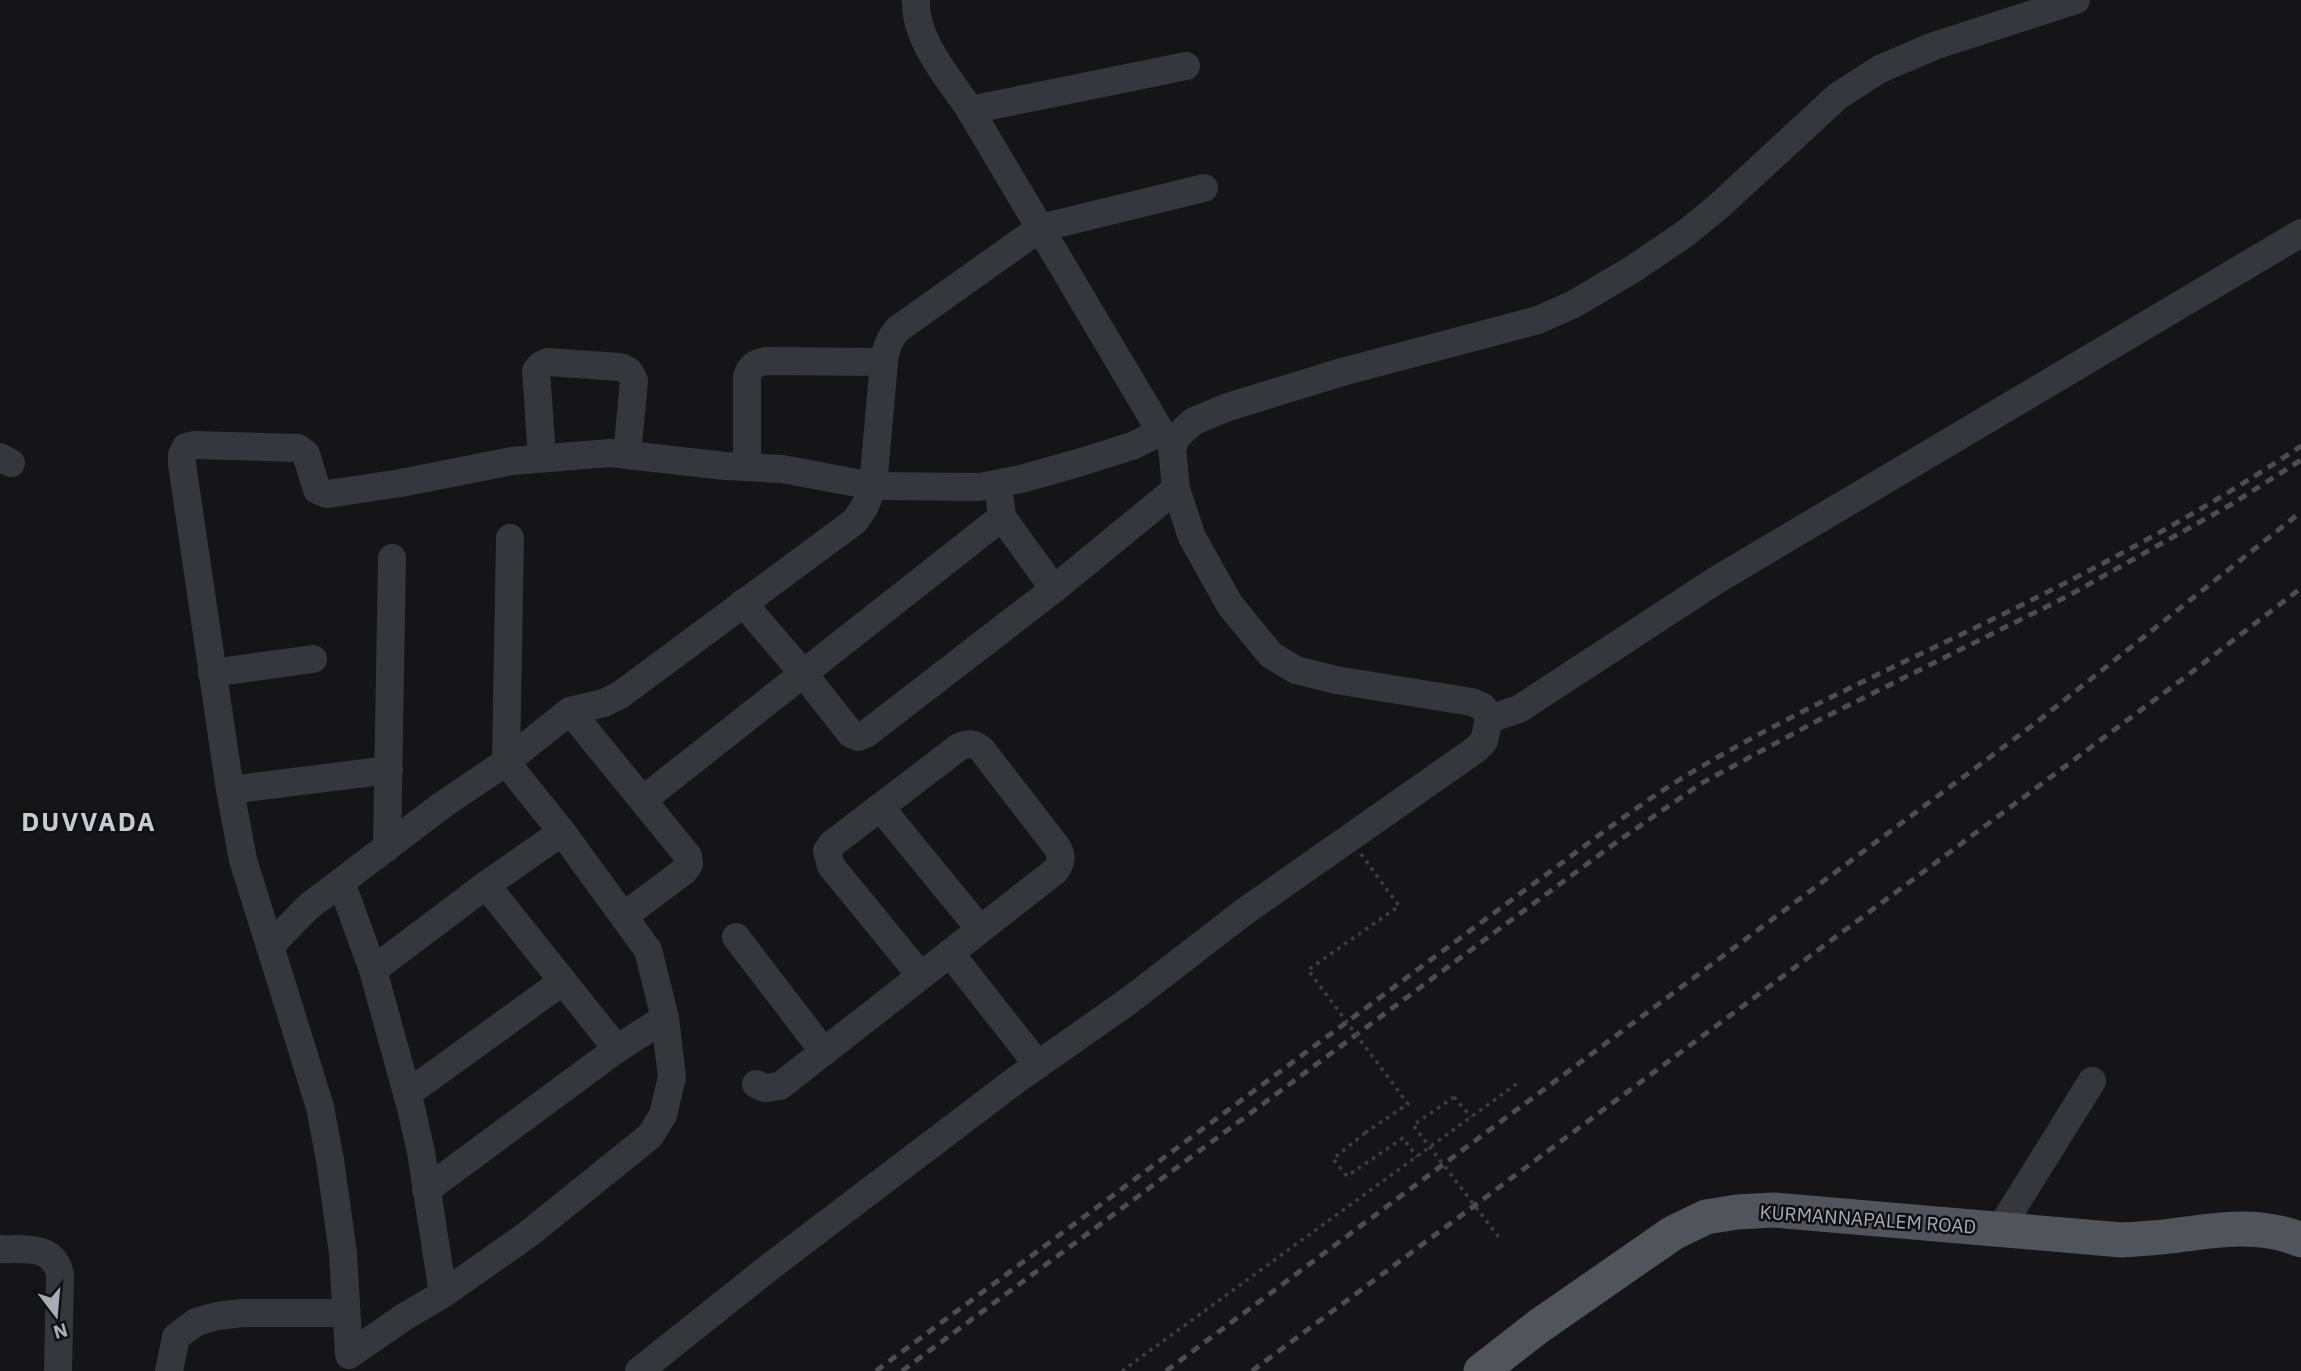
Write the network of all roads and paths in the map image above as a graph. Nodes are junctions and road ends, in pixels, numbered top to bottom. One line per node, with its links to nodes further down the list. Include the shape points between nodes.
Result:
1 (916, 0): 4 (street, via 919,27)
2 (2076, 0): 9 (street, via 1880,69 1838,96 1686,233 1574,304 1538,320 1228,407)
3 (1186, 66): 4 (street)
4 (970, 110): 6 (street)
5 (1204, 188): 6 (street)
6 (1040, 228): 8 (street, via 898,329 890,338); 9 (street)
7 (2301, 233): 25 (street, via 1715,581 1519,709)
8 (884, 362): 12 (street, via 756,362 747,377); 14 (street)
9 (1168, 437): 13 (street); 15 (street)
10 (627, 455): 11 (street); 11 (street, via 634,381 627,368 548,362 536,371); 12 (street)
11 (542, 457): 22 (street, via 327,494 317,490 306,454 298,448 186,447 182,464)
12 (747, 467): 14 (street, via 782,468)
13 (998, 485): 14 (street); 16 (street)
14 (873, 486): 20 (street, via 855,521)
15 (1176, 489): 19 (street); 25 (street, via 1210,572 1271,655 1296,670 1336,680 1472,702 1483,707)
16 (1002, 517): 19 (street); 23 (street)
17 (510, 538): 26 (street)
18 (393, 558): 27 (street)
19 (1054, 589): 23 (street, via 858,737)
20 (743, 603): 23 (street); 24 (street, via 620,695)
21 (313, 659): 22 (street)
22 (212, 673): 28 (street)
23 (803, 673): 29 (street)
24 (570, 711): 26 (street); 29 (street)
25 (1489, 719): 32 (street, via 1484,741 1475,750)
26 (506, 762): 31 (street); 33 (street)
27 (388, 770): 28 (street); 33 (street)
28 (230, 790): 39 (street, via 243,860)
29 (643, 799): 36 (street, via 682,847 689,863)
30 (880, 807): 37 (street); 37 (street, via 959,747 975,744 982,750 1057,847 1061,864); 42 (street, via 832,844 827,858)
31 (562, 832): 35 (street); 36 (street)
32 (1349, 838): 47 (street); 53 (path, bridge, via 1399,906 1308,970 1408,1104 1333,1159 1347,1176 1403,1138)
33 (387, 848): 34 (street)
34 (341, 882): 39 (street, via 308,907); 41 (street)
35 (486, 885): 41 (street); 43 (street)
36 (624, 916): 44 (street, via 649,950)
37 (980, 929): 40 (street)
38 (736, 937): 46 (street)
39 (270, 946): 60 (street, via 320,1107 338,1206)
40 (950, 953): 42 (street); 47 (street)
41 (373, 971): 51 (street)
42 (921, 976): 46 (street)
43 (563, 981): 45 (street); 51 (street)
44 (665, 1018): 45 (street); 59 (street, via 672,1076 663,1115 650,1136 527,1235)
45 (617, 1049): 54 (street)
46 (824, 1052): 50 (street, via 780,1086)
47 (1038, 1065): 64 (street)
48 (2092, 1081): 55 (street)
49 (1519, 1082): 52 (path)
50 (756, 1084)
51 (407, 1094): 54 (street)
52 (1471, 1117): 53 (path); 56 (path, bridge, via 1454,1097 1413,1125)
53 (1417, 1157): 65 (path)
54 (426, 1190): 59 (street)
55 (2000, 1229): 57 (main road, KURMANNAPALEM ROAD, via 2122,1240 2257,1228); 66 (main road, KURMANNAPALEM ROAD, via 1774,1210 1706,1217 1673,1233)
56 (1502, 1240)
57 (2301, 1240)
58 (0, 1249): 62 (street, via 38,1250 57,1263)
59 (443, 1294): 61 (street, via 404,1317)
60 (346, 1312): 61 (street); 63 (street, via 242,1313 196,1322 176,1337)
61 (347, 1363)
62 (58, 1371)
63 (169, 1371)
64 (639, 1371)
65 (1122, 1371)
66 (1481, 1371)

